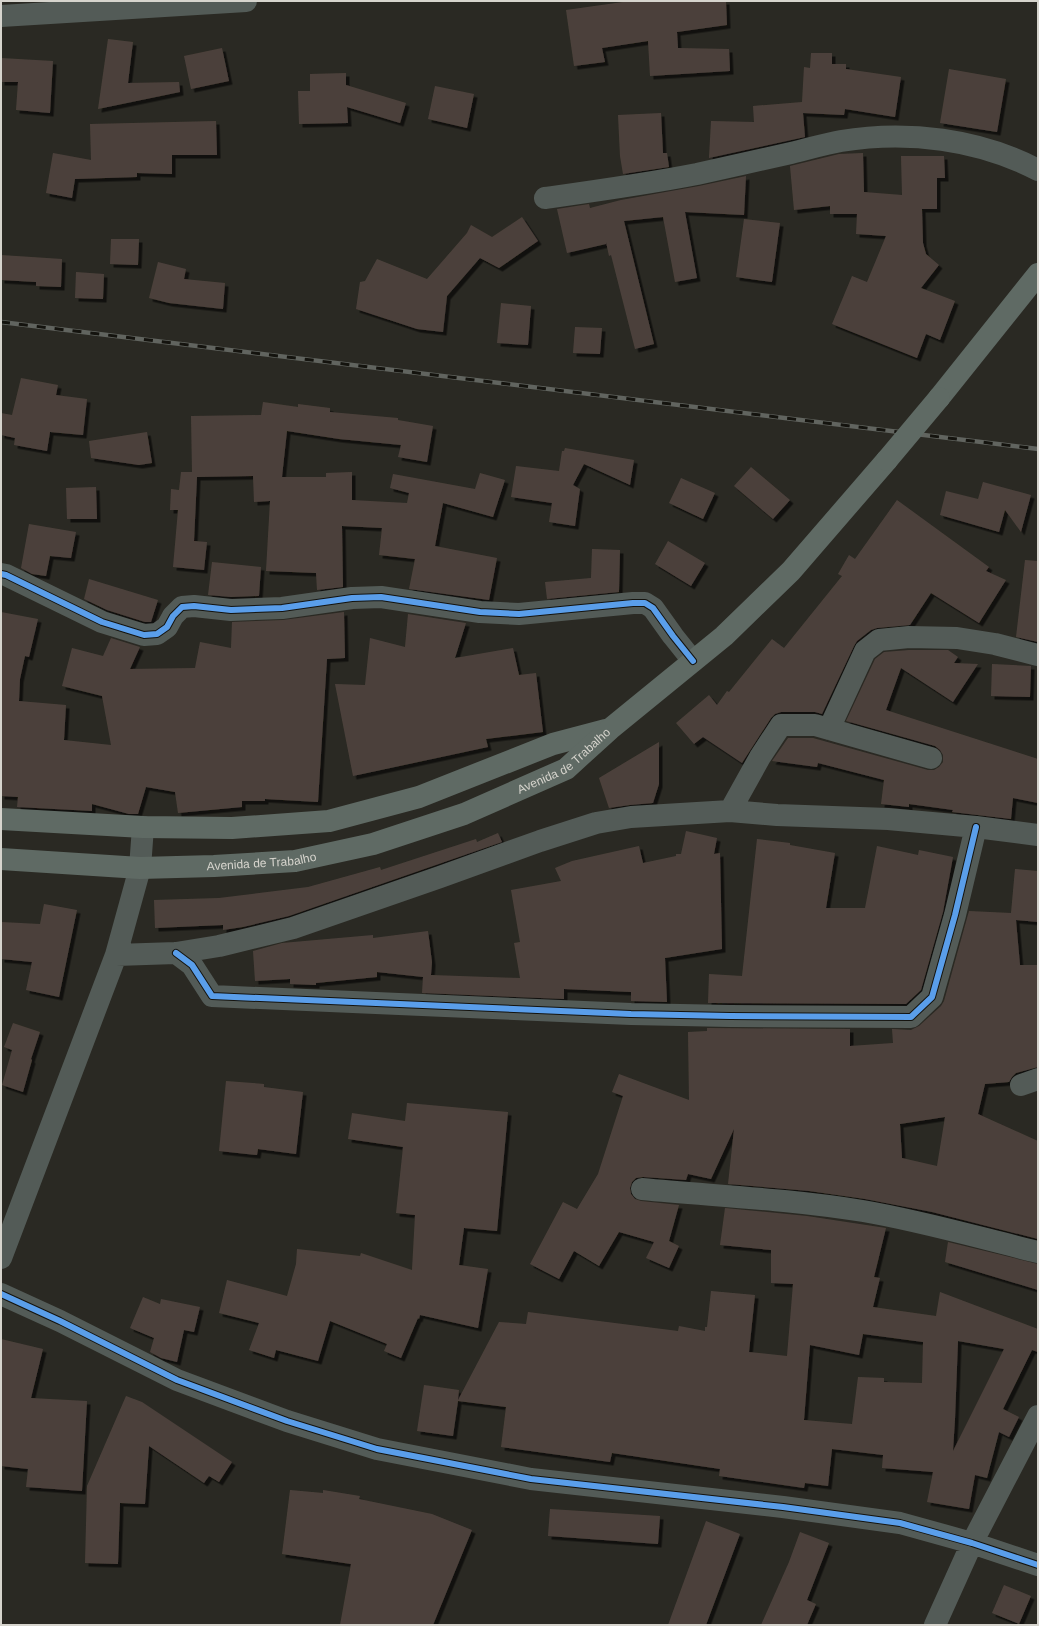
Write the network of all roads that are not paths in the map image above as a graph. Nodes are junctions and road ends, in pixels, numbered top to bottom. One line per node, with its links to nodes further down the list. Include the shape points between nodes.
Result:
1 (246, 1): 2 (street)
2 (1, 16)
3 (1038, 170): 4 (street, via 1018,159 968,144 931,138 880,137 841,141 689,175)
4 (545, 198)
5 (1038, 274): 8 (highway, bridge, via 939,398 791,571 724,636)
6 (1, 574): 8 (street, via 102,622 144,635 157,634 167,627 182,607 194,606 231,610 282,608 352,598 381,597 480,612 519,614 645,604 653,608)
7 (1038, 655): 10 (street, via 957,638 909,637 879,640 865,651)
8 (693, 661): 9 (highway)
9 (610, 729): 15 (highway, Avenida de Trabalho, via 553,744 419,797 330,821 232,828); 18 (highway, Avenida de Trabalho, via 566,769 464,814 373,844 295,861)
10 (829, 729): 11 (street); 12 (street, via 815,725 781,725)
11 (931, 758)
12 (730, 811): 14 (street); 19 (street, via 630,817 596,823 293,928 219,946)
13 (1, 819): 15 (highway, Avenida de Trabalho)
14 (976, 826): 16 (street); 19 (street, via 932,997 911,1017 630,1014 212,996 192,965)
15 (143, 827): 18 (street)
16 (1038, 835)
17 (1, 859): 18 (highway, Avenida de Trabalho)
18 (140, 868): 20 (street)
19 (176, 953): 20 (street)
20 (116, 955): 23 (street)
21 (642, 1189): 22 (street, via 864,1211)
22 (1038, 1252)
23 (1, 1258)
24 (1, 1294): 26 (street, via 177,1380 287,1421 377,1449 532,1479 900,1523)
25 (1038, 1416): 26 (street)
26 (972, 1543): 27 (street); 28 (street)
27 (1038, 1565)
28 (935, 1625)

